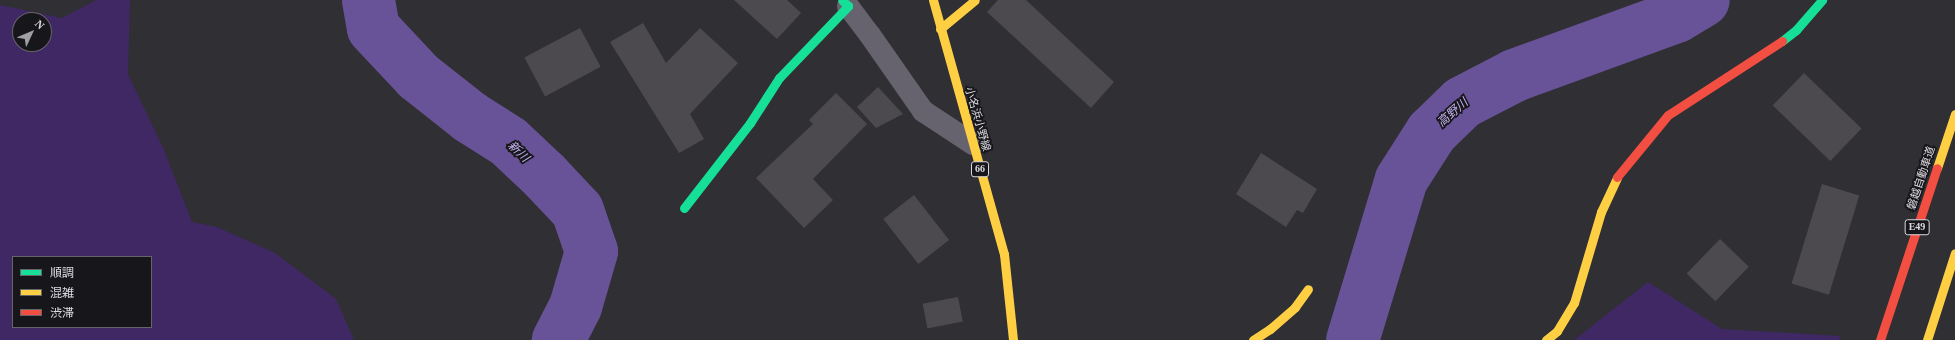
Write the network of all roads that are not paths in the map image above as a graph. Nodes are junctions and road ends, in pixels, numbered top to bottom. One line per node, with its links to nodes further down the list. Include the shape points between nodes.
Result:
1 (933, 0): 5 (main road, 小名浜小野線 / 66)
2 (975, 0): 5 (main road)
3 (1822, 0): 13 (main road, via 1796,30 1769,51 1668,115 1616,178 1601,212 1574,303 1557,331)
4 (845, 3): 7 (street, via 923,111); 8 (main road, via 779,78 750,123)
5 (940, 29): 7 (main road, 小名浜小野線 / 66)
6 (1955, 114): 14 (main road, 磐越自動車道 / E49)
7 (973, 144): 11 (main road, 小名浜小野線 / 66, via 1004,254)
8 (684, 208)
9 (1955, 253): 15 (main road)
10 (1308, 289): 12 (main road, via 1294,308)
11 (1013, 340)
12 (1253, 340)
13 (1546, 340)
14 (1880, 340)
15 (1927, 340)

